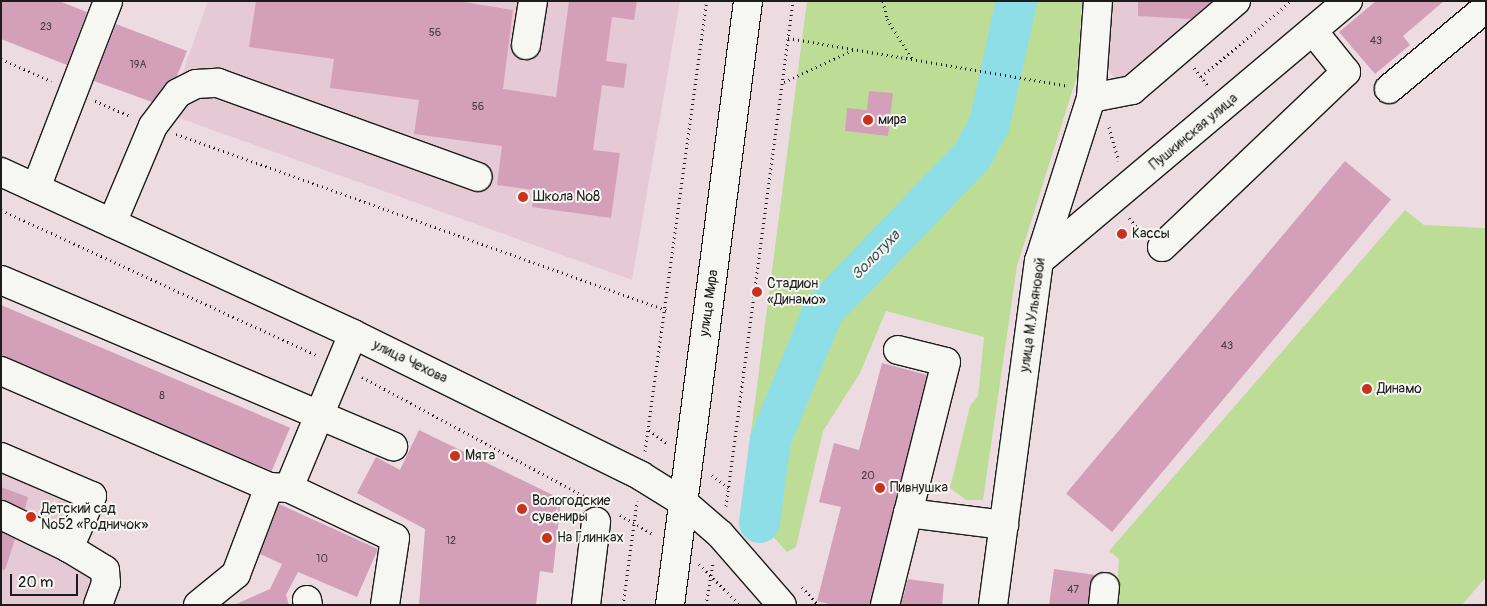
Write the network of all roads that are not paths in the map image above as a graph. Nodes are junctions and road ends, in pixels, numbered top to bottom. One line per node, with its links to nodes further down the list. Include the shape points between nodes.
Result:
1 (108, 1): 14 (street)
2 (533, 1): 9 (street)
3 (748, 1): 26 (street, улица Мира)
4 (1098, 1): 11 (street, улица М.Ульяновой)
5 (1236, 1): 11 (street, via 1132,90)
6 (1348, 1): 8 (street, Пушкинская улица)
7 (1486, 8): 10 (street)
8 (1312, 31): 16 (street, via 1346,72); 17 (street, Пушкинская улица)
9 (526, 45)
10 (1389, 89)
11 (1091, 98): 17 (street, улица М.Ульяновой)
12 (1, 172): 14 (street, улица Чехова)
13 (478, 178): 15 (street, via 218,84 196,84 178,92 152,126)
14 (36, 188): 15 (street, улица Чехова)
15 (112, 223): 19 (street, улица Чехова)
16 (1155, 243)
17 (1039, 261): 30 (street, улица М.Ульяновой)
18 (1, 280): 22 (street)
19 (353, 334): 22 (street); 26 (street, улица Чехова, via 641,476)
20 (898, 350): 27 (street, via 946,362)
21 (1, 371): 25 (street)
22 (319, 416): 23 (street); 25 (street)
23 (393, 446)
24 (1, 456): 31 (street, via 92,496)
25 (279, 488): 33 (street, via 236,574); 34 (street, via 395,538)
26 (683, 502): 36 (street, улица Мира); 37 (street, улица Чехова, via 726,540)
27 (908, 513): 30 (street); 38 (street)
28 (1, 515): 31 (street)
29 (596, 522): 35 (street)
30 (1004, 526): 39 (street, улица М.Ульяновой)
31 (69, 548): 32 (street, via 105,570 106,583)
32 (98, 605)
33 (198, 605)
34 (385, 605)
35 (586, 605)
36 (670, 605)
37 (782, 605)
38 (885, 605)
39 (993, 605)

